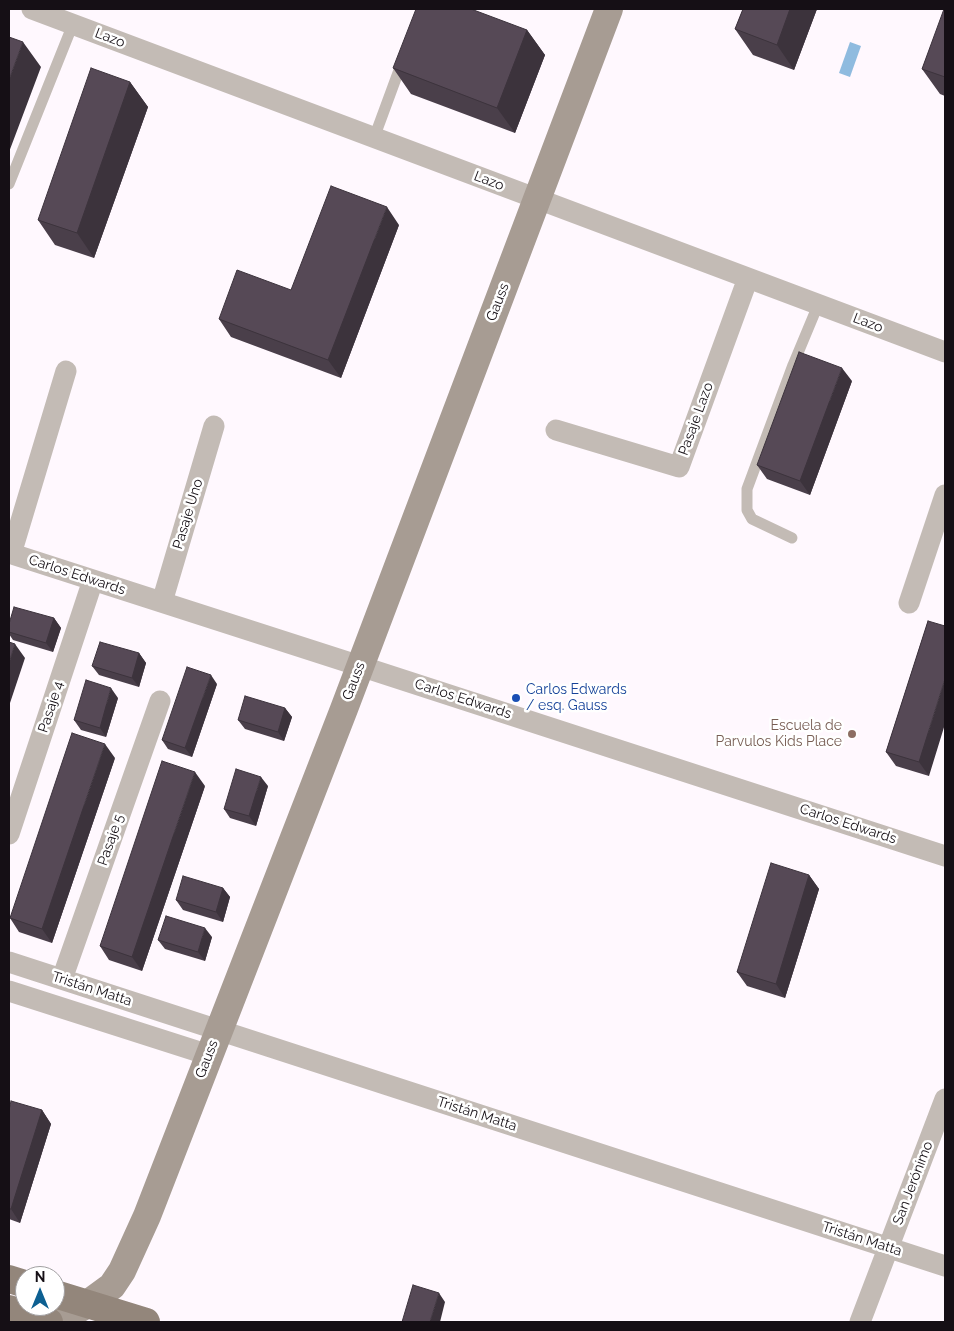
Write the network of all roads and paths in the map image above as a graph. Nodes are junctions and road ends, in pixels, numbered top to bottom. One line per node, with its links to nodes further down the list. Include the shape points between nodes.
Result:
1 (35, 9): 3 (street, Lazo)
2 (609, 9): 7 (street, Gauss)
3 (72, 24): 5 (street, Lazo); 6 (lane)
4 (406, 54): 5 (lane)
5 (374, 138): 7 (street, Lazo)
6 (9, 184)
7 (537, 199): 8 (street, Lazo); 20 (street, Gauss)
8 (748, 278): 9 (street, Lazo); 13 (street, Pasaje Lazo, via 678,468)
9 (818, 304): 10 (street, Lazo); 15 (lane, via 747,489 747,510 752,519)
10 (945, 352)
11 (66, 371): 16 (street)
12 (214, 426): 18 (street, Pasaje Uno)
13 (556, 430)
14 (945, 494): 19 (street)
15 (792, 538)
16 (10, 554): 17 (street, Carlos Edwards)
17 (93, 580): 18 (street, Carlos Edwards); 22 (street, Pasaje 4)
18 (162, 602): 20 (street, Carlos Edwards)
19 (909, 603)
20 (360, 666): 23 (street, Carlos Edwards); 27 (street, Gauss)
21 (160, 701): 25 (street, Pasaje 5)
22 (9, 834)
23 (945, 856)
24 (9, 962): 25 (street, Tristán Matta)
25 (62, 979): 27 (street, Tristán Matta)
26 (9, 990): 28 (street, Tristán Matta)
27 (218, 1029): 28 (street, Gauss); 30 (street, Tristán Matta)
28 (209, 1055): 33 (street, Gauss, via 147,1216 122,1271 112,1286)
29 (945, 1099): 30 (street, San Jerónimo)
30 (889, 1248): 31 (street, Tristán Matta); 38 (street, San Jerónimo)
31 (945, 1266)
32 (65, 1298): 33 (main road)
33 (86, 1305): 36 (street, Gauss); 37 (main road)
34 (9, 1309): 35 (main road)
35 (49, 1322)
36 (56, 1322)
37 (146, 1322)
38 (860, 1322)

